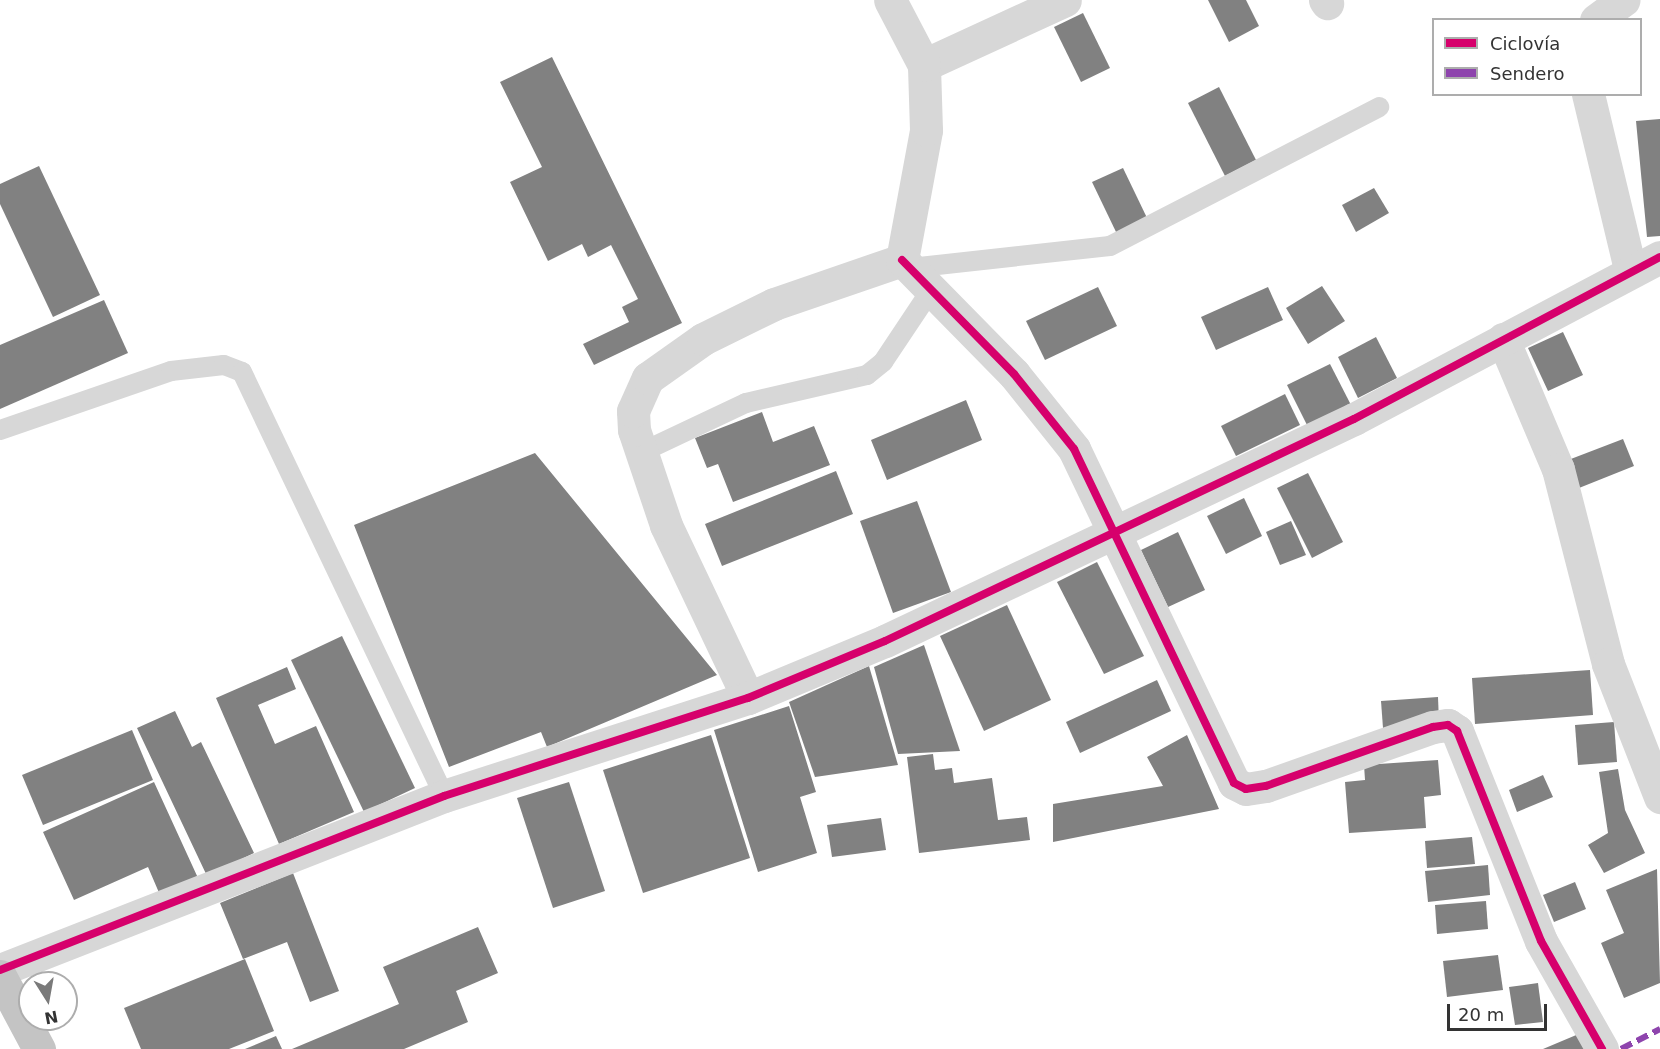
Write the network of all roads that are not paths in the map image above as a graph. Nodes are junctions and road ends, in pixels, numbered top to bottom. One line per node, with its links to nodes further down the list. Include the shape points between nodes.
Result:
1 (890, 0): 5 (street)
2 (1065, 0): 5 (street)
3 (1624, 0): 4 (street)
4 (1599, 18)
5 (924, 65): 10 (street, via 926,130)
6 (1588, 96): 9 (street)
7 (1379, 106): 10 (lane, via 1110,246)
8 (1660, 257): 9 (street)
9 (1630, 269): 11 (street)
10 (914, 273): 13 (lane, via 883,362 867,375 746,402); 13 (street, via 774,304 664,363 637,393 634,430); 14 (street, via 1063,433)
11 (1503, 339): 14 (street, via 1354,418); 17 (street, via 1558,469 1608,664)
12 (0, 430): 16 (lane, via 171,371 224,365 242,372)
13 (640, 453): 15 (street, via 666,525)
14 (1111, 532): 15 (street, via 885,641); 21 (street, via 1234,783 1246,789 1266,786 1433,727 1448,725 1457,731 1541,941)
15 (748, 698): 16 (street)
16 (444, 796): 18 (street)
17 (1660, 797)
18 (0, 970)
19 (0, 976): 20 (highway)
20 (39, 1049)
21 (1602, 1049)

